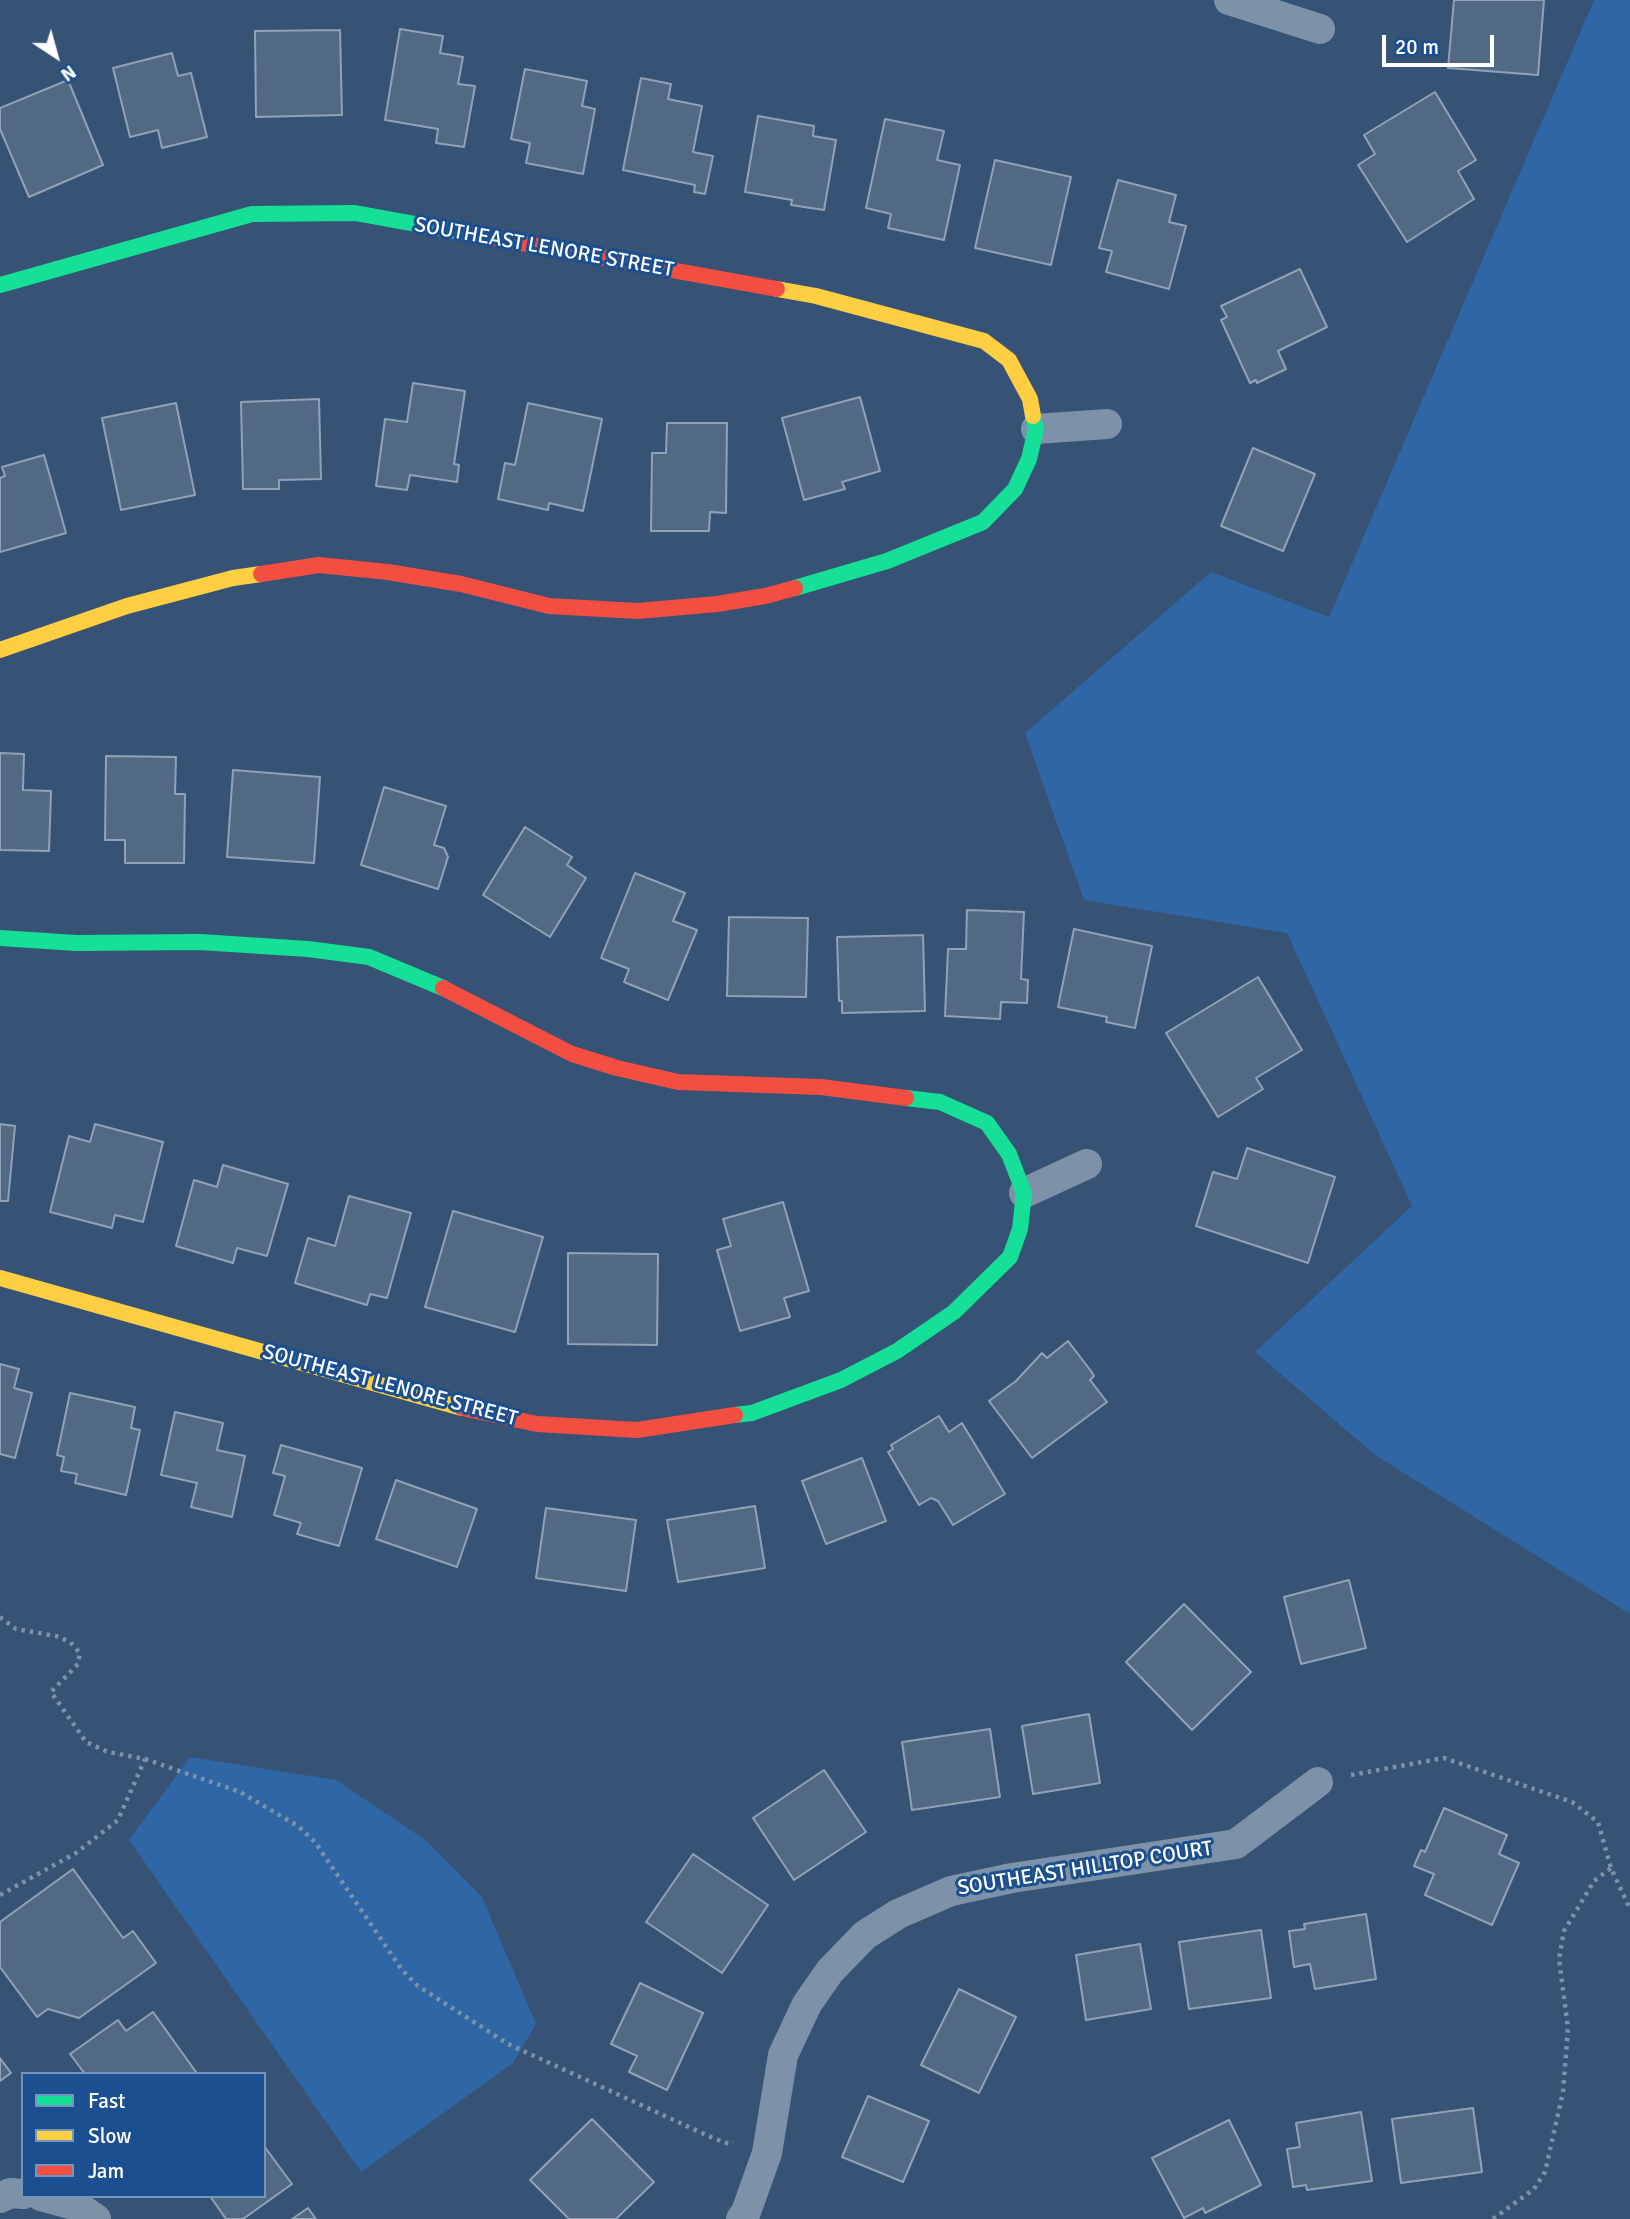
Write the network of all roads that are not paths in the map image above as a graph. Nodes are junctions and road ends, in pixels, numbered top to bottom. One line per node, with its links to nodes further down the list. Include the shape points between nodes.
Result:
1 (1229, 0): 2 (street)
2 (1321, 29)
3 (0, 285): 5 (street, SOUTHEAST LENORE STREET, via 252,214 355,213 816,296 984,341 1009,360 1030,399)
4 (1107, 424): 5 (street)
5 (1036, 429): 6 (street, SOUTHEAST LENORE STREET, via 1015,489 983,522 887,561 765,596 638,611 549,606 461,584 319,565 233,578 127,606)
6 (0, 650)
7 (0, 938): 9 (street, SOUTHEAST LENORE STREET, via 200,942 369,957 422,978 572,1054 617,1068 678,1082 821,1087 940,1102 987,1123 1009,1154)
8 (1087, 1164): 9 (street)
9 (1024, 1193): 10 (street, SOUTHEAST LENORE STREET, via 1020,1229 1010,1257 954,1312 897,1351 841,1380 752,1413 637,1430 537,1424 486,1415)
10 (0, 1278)
11 (1318, 1782): 16 (street, SOUTHEAST HILLTOP COURT, via 1236,1844 951,1891 898,1914 865,1935 830,1971 807,2004 783,2055 767,2153)
12 (21, 2194): 13 (street)
13 (0, 2197)
14 (48, 2198): 15 (street, via 77,2206)
15 (96, 2219)
16 (741, 2219)

